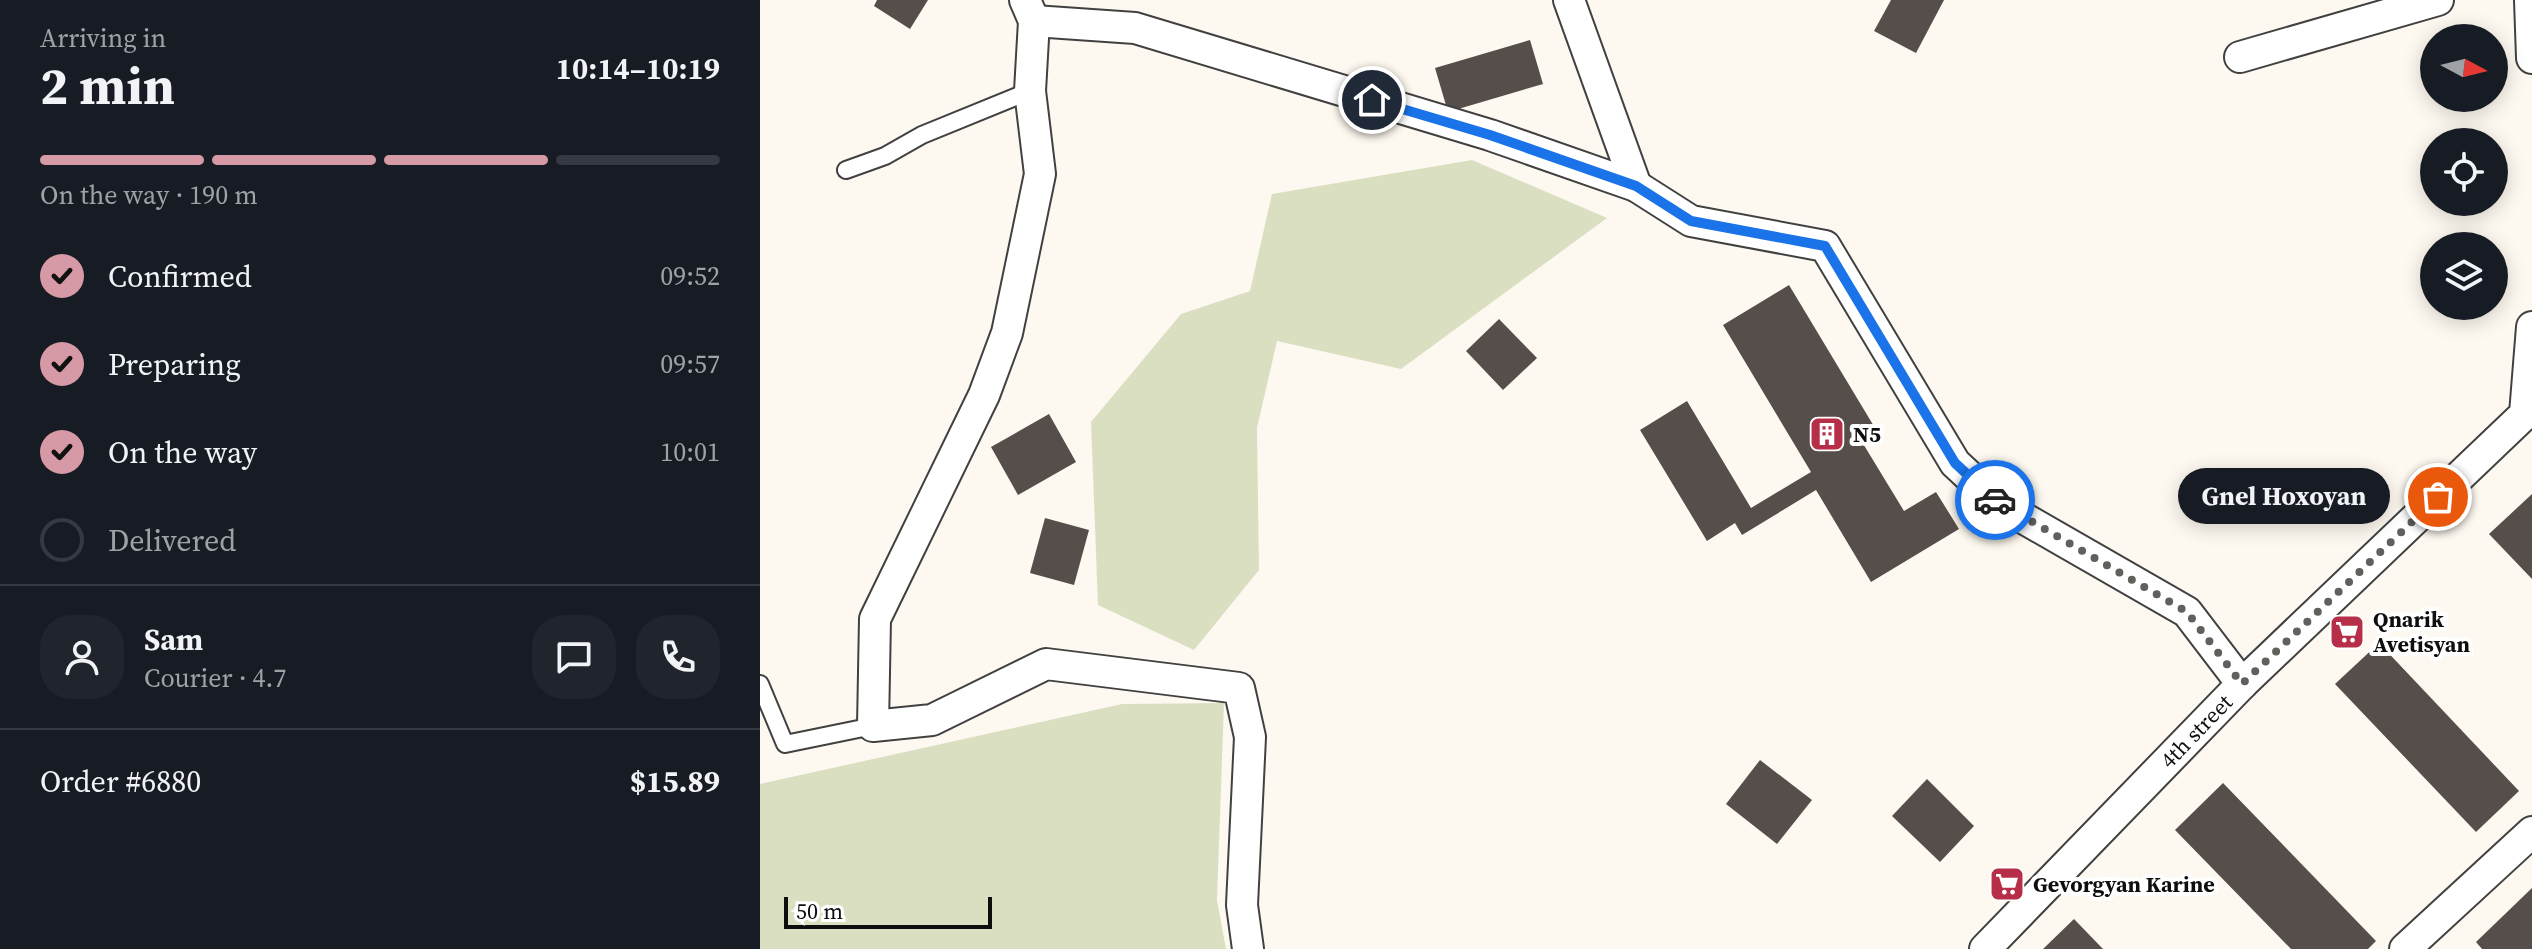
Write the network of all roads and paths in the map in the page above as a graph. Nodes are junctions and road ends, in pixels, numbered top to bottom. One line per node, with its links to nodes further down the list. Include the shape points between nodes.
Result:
1 (1569, 0): 9 (street)
2 (2438, 0): 5 (street)
3 (2530, 0): 6 (street)
4 (1030, 10): 7 (street); 9 (street, via 1135,28 1490,135)
5 (2240, 57)
6 (2532, 58)
7 (1030, 91): 8 (lane); 14 (street, via 1040,174 1007,333 984,395 875,619)
8 (846, 170)
9 (1636, 186): 13 (street, via 1691,221 1825,246 1955,463 1999,504 2187,612)
10 (2532, 327): 11 (street, 4th street)
11 (2528, 417): 13 (street, 4th street)
12 (760, 684): 14 (lane, via 785,744)
13 (2242, 684): 18 (street, 4th street)
14 (873, 726): 17 (street, via 932,720 1046,664 1239,688 1250,737 1242,905)
15 (2532, 832): 16 (street)
16 (2416, 945)
17 (1248, 949)
18 (1985, 949)

